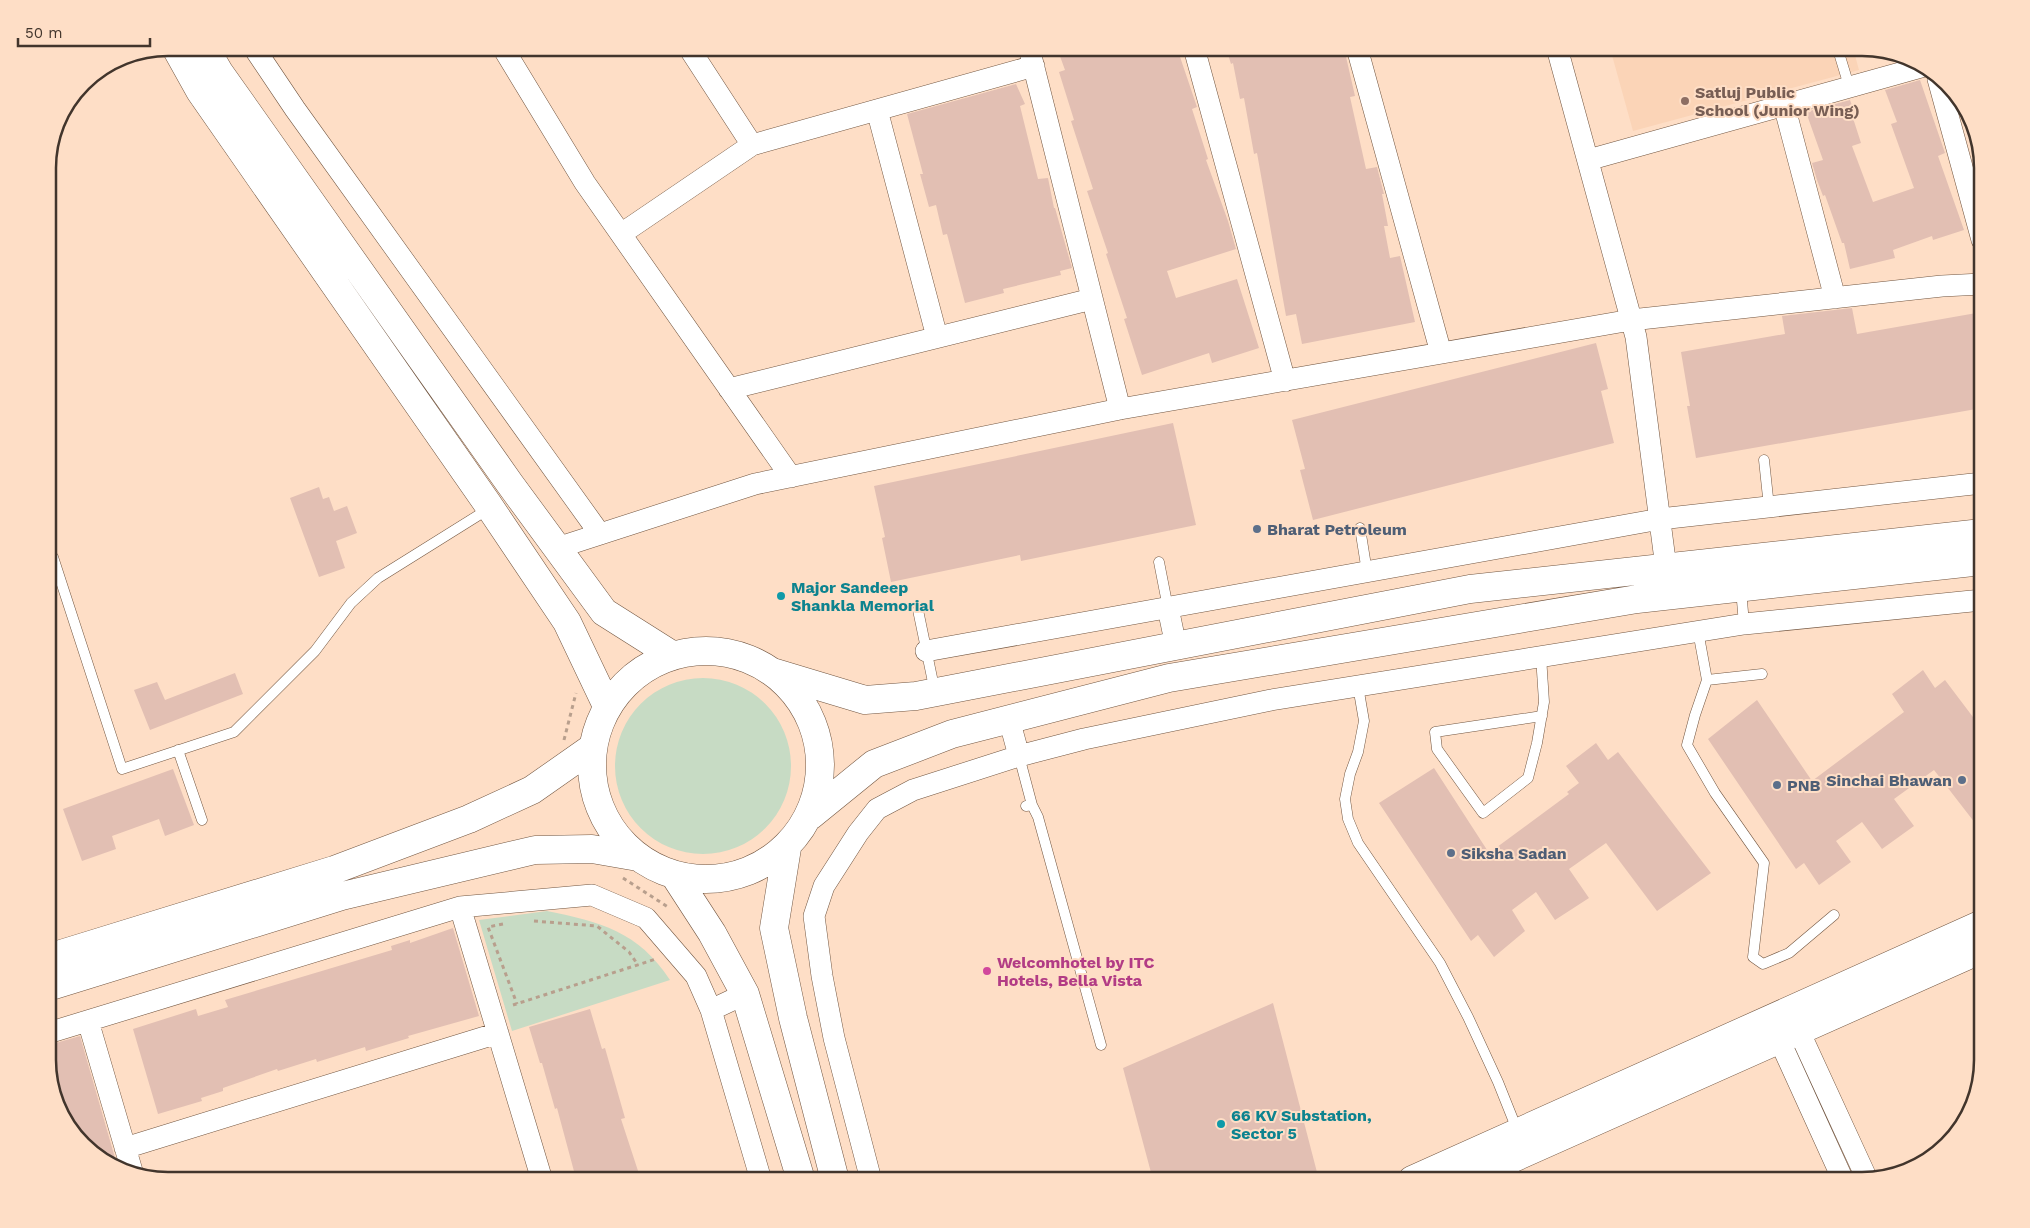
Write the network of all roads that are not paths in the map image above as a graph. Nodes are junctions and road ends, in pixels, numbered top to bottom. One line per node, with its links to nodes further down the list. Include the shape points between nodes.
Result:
1 (180, 56): 33 (street, via 200,91)
2 (210, 56): 38 (street)
3 (259, 56): 36 (street)
4 (508, 56): 19 (street, via 585,183)
5 (694, 56): 16 (street)
6 (1196, 56): 26 (street)
7 (1359, 56): 25 (street)
8 (1559, 56): 17 (street)
9 (1840, 56): 12 (lane)
10 (1032, 57): 15 (street); 22 (street)
11 (1914, 69): 12 (street)
12 (1849, 86): 14 (street)
13 (1941, 89): 18 (street)
14 (1784, 105): 17 (street); 21 (street)
15 (877, 110): 16 (street); 24 (street)
16 (752, 145): 19 (street)
17 (1588, 160): 23 (street)
18 (1974, 211)
19 (621, 234): 27 (street)
20 (1974, 285): 21 (street)
21 (1835, 298): 23 (street)
22 (1092, 299): 24 (street); 28 (street)
23 (1631, 320): 25 (street); 34 (street)
24 (938, 337): 27 (street)
25 (1441, 353): 26 (street)
26 (1285, 381): 28 (street)
27 (729, 389): 30 (street)
28 (1120, 409): 30 (street)
29 (1764, 460): 32 (lane)
30 (791, 477): 36 (street, via 755,484)
31 (1974, 484): 32 (street)
32 (1769, 507): 34 (street)
33 (490, 508): 60 (street, via 567,622); 64 (lane, via 378,578 352,603 315,651 234,732)
34 (1660, 519): 42 (street); 43 (street)
35 (1360, 528): 43 (lane)
36 (600, 534): 38 (street)
37 (1974, 534): 42 (street)
38 (557, 548): 53 (street, via 604,612)
39 (1159, 562): 47 (lane)
40 (1974, 562): 44 (street)
41 (56, 567): 64 (lane, via 122,769)
42 (1666, 567): 45 (street); 51 (street, via 1470,589)
43 (1367, 572): 47 (street)
44 (1741, 588): 45 (street); 49 (lane)
45 (1670, 595): 62 (street, via 1169,678)
46 (1974, 601): 49 (street)
47 (1168, 608): 51 (street); 52 (street)
48 (918, 610): 52 (lane)
49 (1744, 624): 50 (street)
50 (1698, 631): 54 (street); 57 (lane)
51 (1176, 646): 59 (street)
52 (926, 651): 59 (lane)
53 (672, 655): 55 (street, via 702,649 738,654); 60 (street, via 650,663 633,675)
54 (1541, 656): 58 (street); 61 (lane)
55 (772, 672): 59 (street, via 865,700); 66 (street, via 794,690 815,726 821,769)
56 (1762, 674): 57 (lane)
57 (1706, 680): 72 (lane, via 1688,745 1715,793 1764,863 1753,957 1763,964 1789,952)
58 (1358, 686): 65 (street, via 1271,700); 84 (lane, via 1364,721 1345,799 1348,819 1358,842 1440,963 1498,1082)
59 (935, 693)
60 (607, 706): 63 (street)
61 (1542, 716): 61 (lane, via 1528,778 1483,813 1437,749 1436,732)
62 (1009, 719): 65 (street); 66 (street, via 952,734 874,764)
63 (592, 748): 69 (street, via 594,792 600,808 620,841); 75 (street, via 532,790 460,822 334,870)
64 (178, 750): 67 (lane)
65 (1019, 756): 83 (lane, via 1029,805 1038,818); 91 (street, via 913,790 877,809 824,886 814,916 822,976 834,1038)
66 (810, 816): 68 (street)
67 (202, 820)
68 (787, 848): 70 (street, via 743,874 714,880); 90 (street, via 774,928)
69 (638, 857): 70 (street); 76 (street, via 592,849 535,850 342,896)
70 (675, 876): 77 (street, via 712,933)
71 (460, 908): 78 (street, via 592,895 646,918 696,976); 79 (street); 82 (street)
72 (1834, 915)
73 (1974, 928): 80 (street)
74 (1974, 952): 80 (street)
75 (56, 956)
76 (56, 985)
77 (745, 994): 78 (street); 89 (street)
78 (710, 1010): 88 (street)
79 (88, 1021): 81 (street); 85 (street)
80 (1785, 1025): 84 (street); 93 (street); 94 (street); 95 (street)
81 (56, 1031)
82 (498, 1033): 85 (street); 87 (street)
83 (1101, 1045)
84 (1518, 1133): 92 (street)
85 (125, 1148): 86 (street)
86 (130, 1165)
87 (533, 1172)
88 (759, 1172)
89 (798, 1172)
90 (832, 1172)
91 (868, 1172)
92 (1430, 1172)
93 (1481, 1172)
94 (1840, 1172)
95 (1863, 1172)

